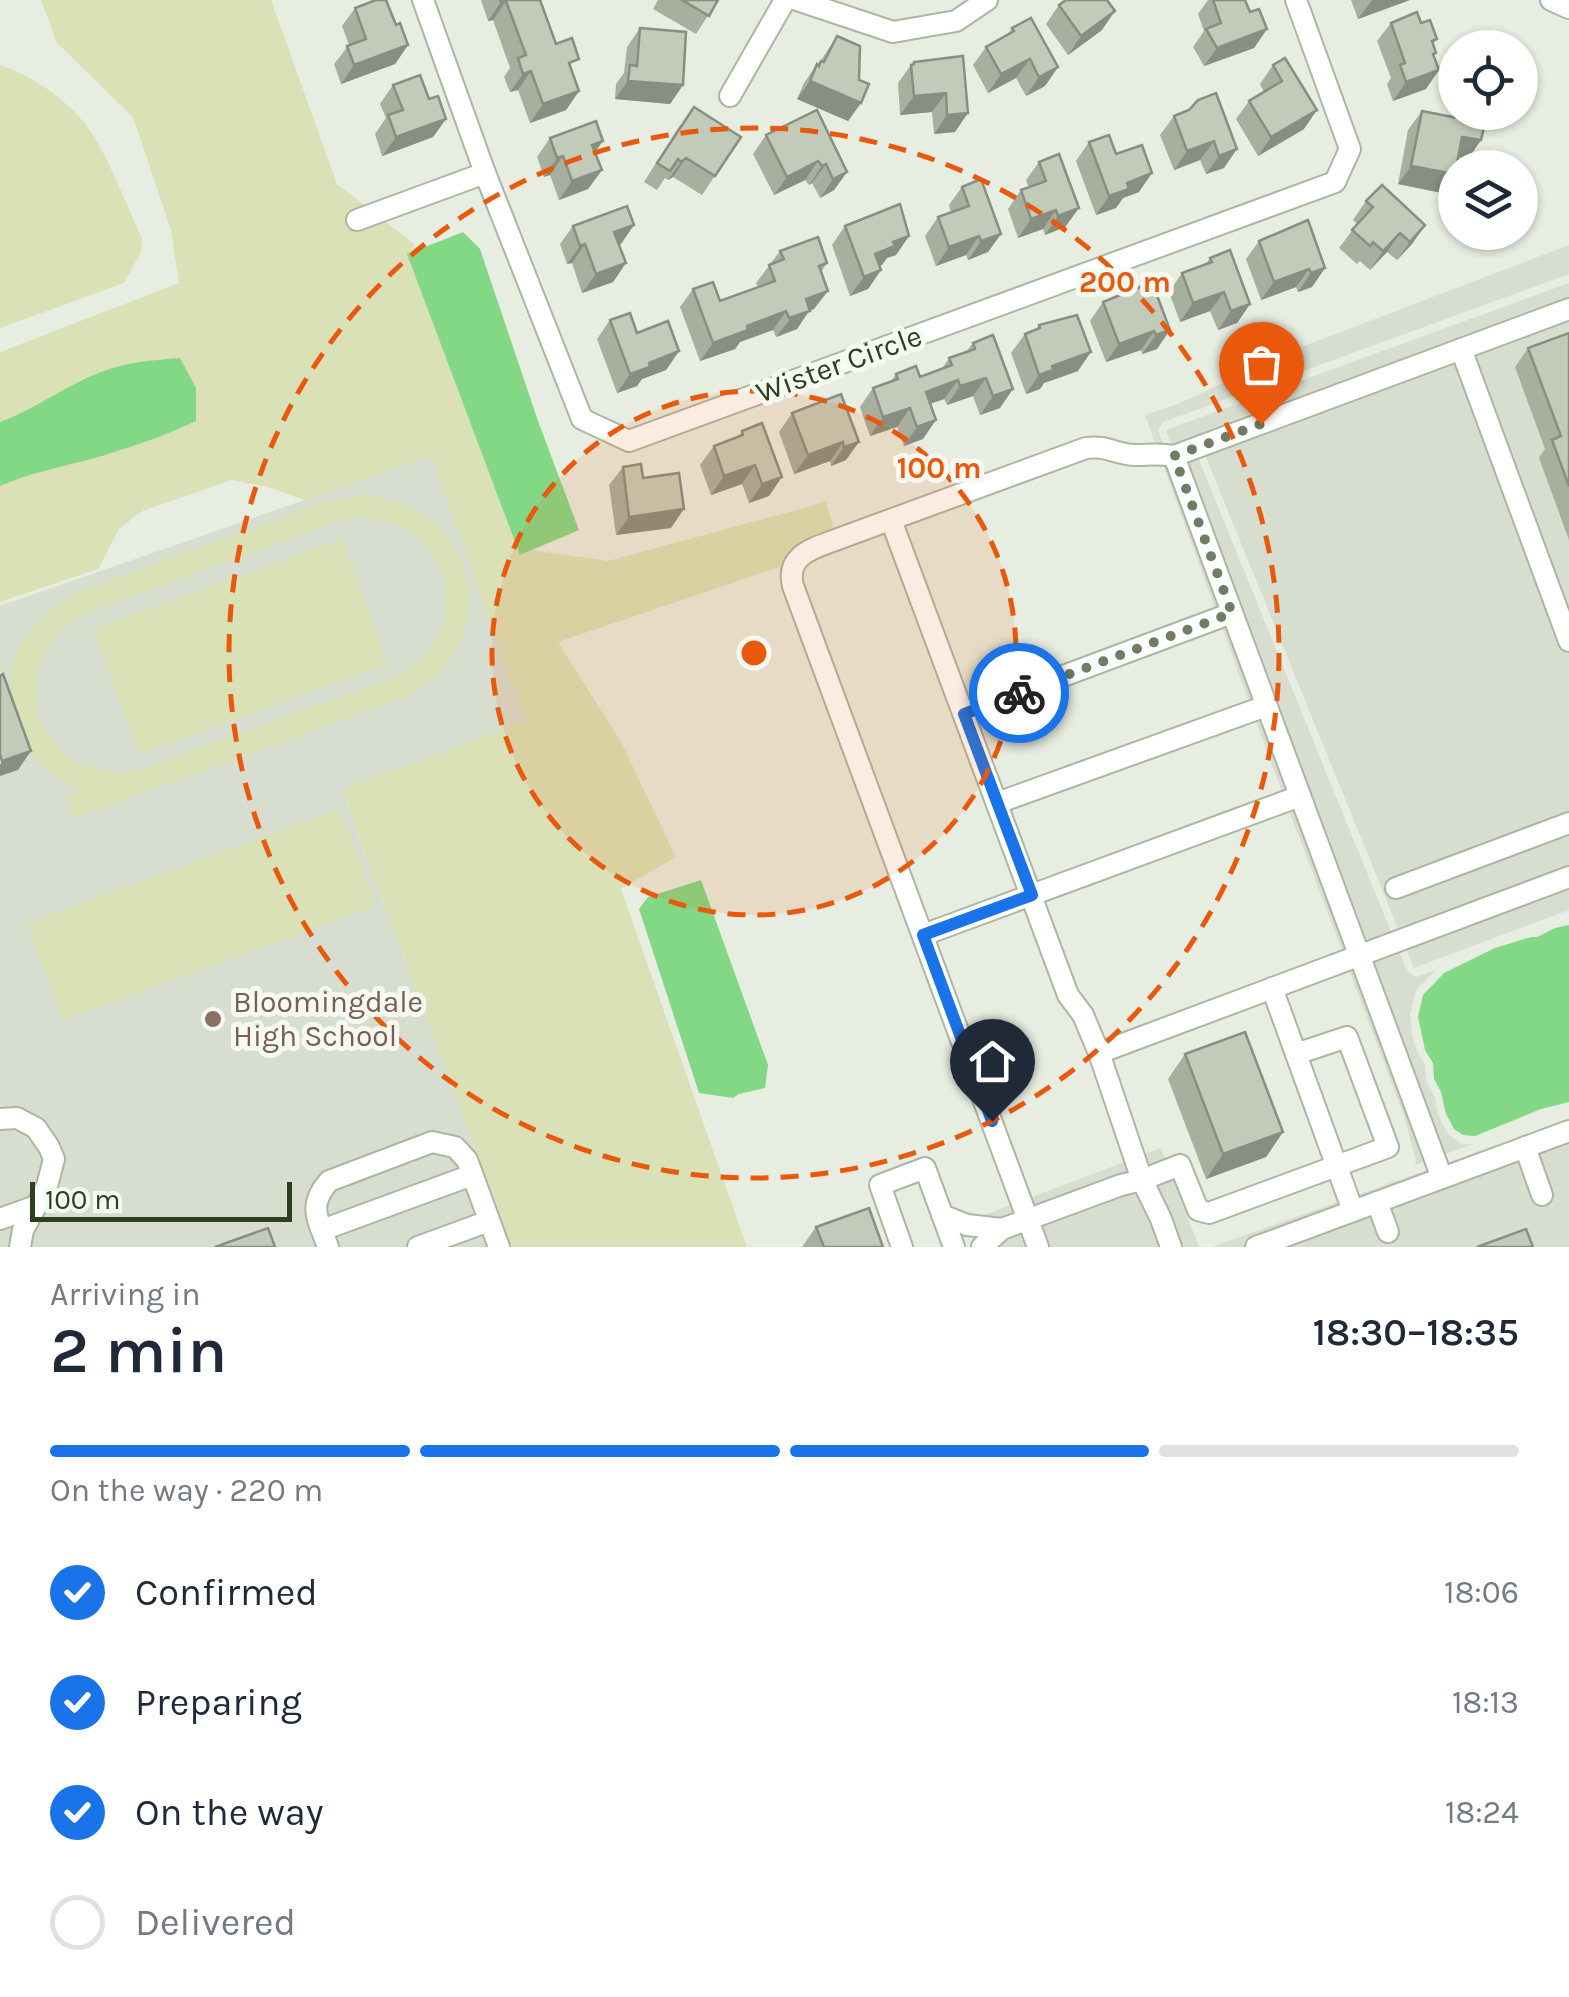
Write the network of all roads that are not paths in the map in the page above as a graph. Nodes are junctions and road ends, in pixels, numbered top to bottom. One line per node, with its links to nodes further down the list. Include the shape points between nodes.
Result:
1 (423, 0): 9 (street, Wister Circle)
2 (785, 0): 8 (street)
3 (797, 0): 4 (street, via 894,32 956,20)
4 (987, 0)
5 (1296, 0): 9 (street, Wister Circle, via 1350,149 1335,182 630,441 582,419)
6 (1551, 0): 7 (street)
7 (1569, 8)
8 (730, 96)
9 (484, 174): 10 (street)
10 (357, 220)
11 (1569, 310): 12 (street)
12 (1461, 350): 13 (street); 16 (street)
13 (1174, 456): 14 (street, via 1086,448); 15 (street)
14 (891, 520): 18 (street); 25 (street, via 801,554 790,575)
15 (1232, 613): 17 (street); 18 (street)
16 (1569, 642)
17 (1266, 706): 19 (street); 20 (street)
18 (964, 714): 20 (street)
19 (1300, 796): 24 (street); 26 (street)
20 (998, 803): 24 (street)
21 (1569, 824): 23 (street)
22 (1569, 878): 26 (street)
23 (1396, 888)
24 (1032, 895): 25 (street); 28 (street, via 1068,995)
25 (923, 935): 43 (street)
26 (1360, 955): 27 (street); 35 (street)
27 (1272, 988): 28 (street); 29 (street)
28 (1099, 1053): 36 (street)
29 (1296, 1054): 33 (street); 33 (street, via 1348,1037 1388,1147)
30 (0, 1119): 39 (street, via 17,1118 36,1128 54,1159)
31 (1569, 1131): 32 (street)
32 (1524, 1147): 35 (street); 37 (street)
33 (1337, 1166): 36 (street, via 1209,1213 1198,1210 1180,1165); 40 (street)
34 (472, 1175): 44 (street); 47 (street); 47 (street, via 454,1147 432,1142 329,1182 314,1209)
35 (1442, 1178): 38 (street)
36 (1142, 1180): 43 (street); 55 (street)
37 (1542, 1195)
38 (1377, 1202): 40 (street); 46 (street)
39 (36, 1206): 42 (street); 48 (street)
40 (1353, 1211): 56 (street)
41 (942, 1215): 45 (street); 51 (street, via 924,1168 880,1185); 52 (street)
42 (0, 1219)
43 (1028, 1220): 45 (street); 54 (street)
44 (490, 1222): 49 (street); 50 (street)
45 (1002, 1229): 53 (street)
46 (1388, 1232)
47 (325, 1239)
48 (20, 1247)
49 (418, 1247)
50 (499, 1247)
51 (902, 1247)
52 (954, 1247)
53 (982, 1247)
54 (1038, 1247)
55 (1171, 1247)
56 (1256, 1247)

